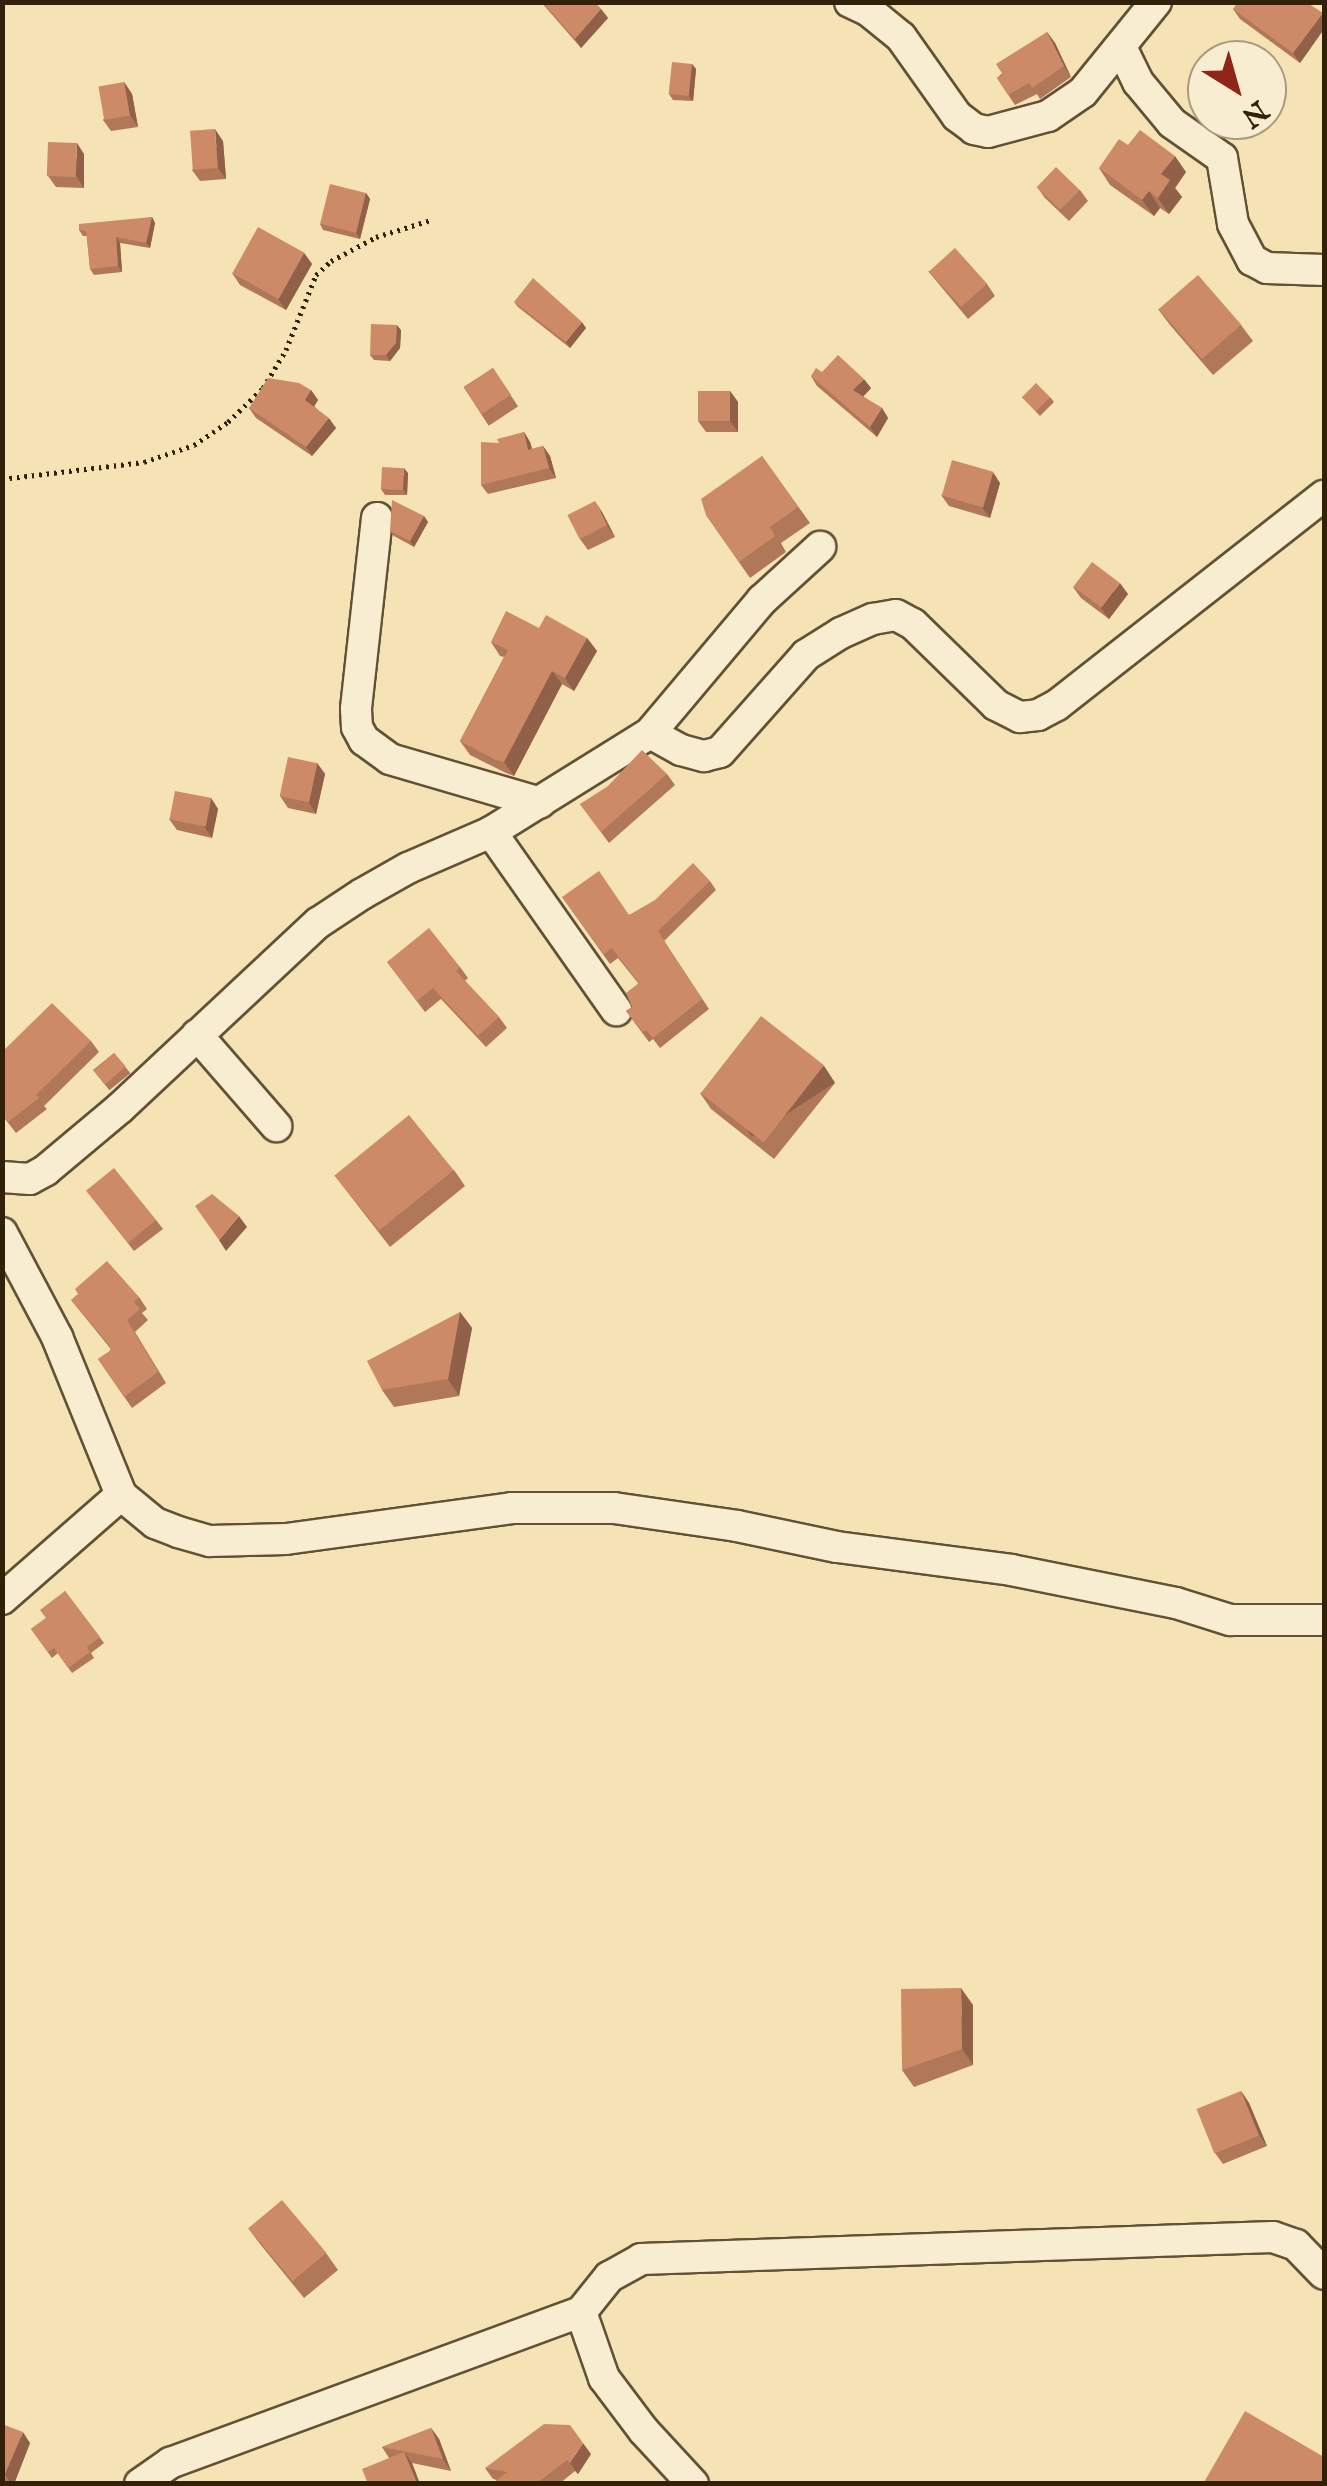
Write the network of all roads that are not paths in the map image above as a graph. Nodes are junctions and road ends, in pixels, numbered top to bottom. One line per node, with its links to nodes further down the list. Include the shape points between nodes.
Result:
1 (850, 2): 3 (street, via 901,37 974,130 1048,116 1083,92)
2 (1156, 2): 3 (street)
3 (1121, 48): 4 (street, via 1138,82 1172,123 1222,158 1234,224 1252,260 1267,268)
4 (1324, 270)
5 (1324, 496): 8 (street, via 1038,715 1020,716 996,705 896,615 873,619 806,655 720,752 681,750)
6 (377, 518): 9 (street, via 356,709 364,740 390,759)
7 (820, 547): 8 (street, via 762,600)
8 (650, 732): 9 (street)
9 (540, 803): 10 (street)
10 (491, 832): 11 (street); 12 (street, via 408,868 318,923)
11 (616, 1010)
12 (197, 1035): 13 (street); 14 (street, via 46,1170 30,1179)
13 (276, 1126)
14 (2, 1177)
15 (2, 1234): 16 (street, via 58,1337)
16 (121, 1496): 17 (street); 18 (street, via 155,1524 210,1541 286,1539 512,1508 614,1508 1011,1570 1230,1620)
17 (2, 1599)
18 (1324, 1620)
19 (1324, 2274): 20 (street, via 1296,2245 1262,2237 641,2259 610,2277)
20 (581, 2312): 21 (street, via 170,2463); 22 (street, via 604,2378)
21 (140, 2484)
22 (694, 2484)

